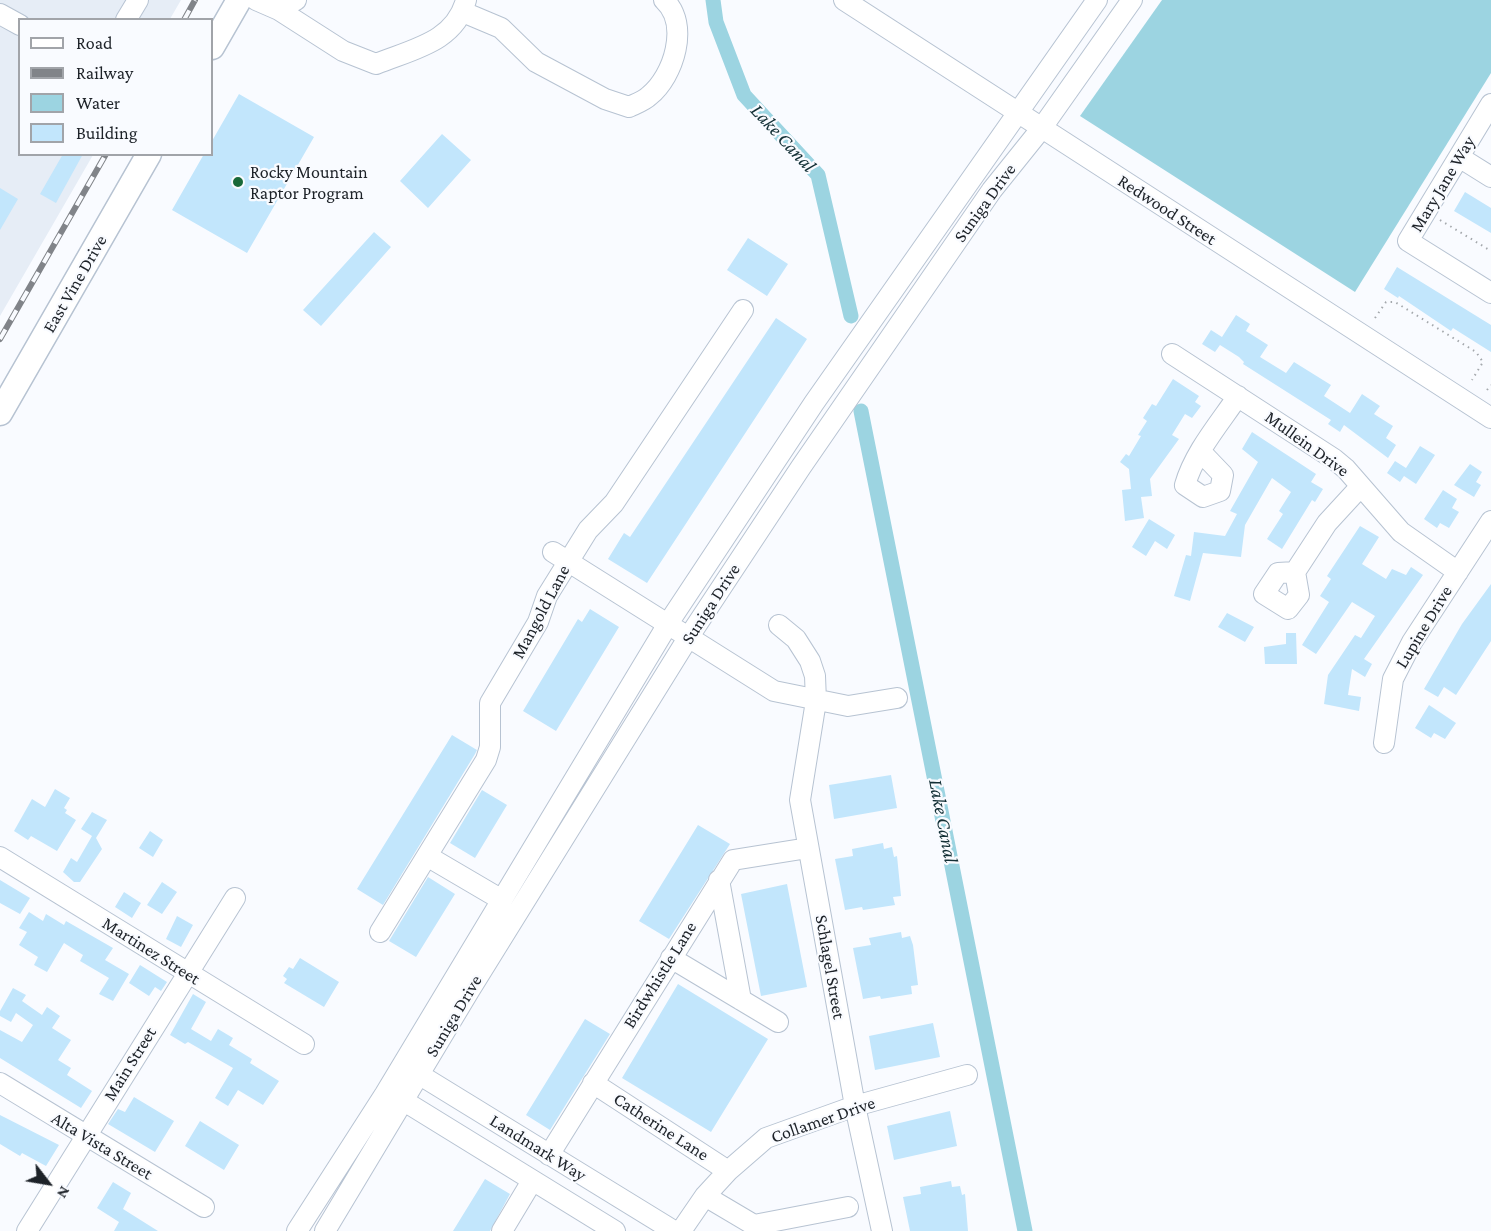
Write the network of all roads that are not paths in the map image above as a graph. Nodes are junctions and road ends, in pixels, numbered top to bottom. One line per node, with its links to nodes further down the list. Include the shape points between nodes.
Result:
1 (138, 0): 12 (street)
2 (239, 0): 14 (main road)
3 (256, 0): 10 (street)
4 (296, 0): 10 (street)
5 (664, 0): 9 (street, via 671,7 678,41 669,70 650,96 628,107 536,62 501,28)
6 (844, 0): 16 (street, Redwood Street)
7 (1097, 0): 16 (street, Suniga Drive)
8 (1132, 0): 17 (street, Suniga Drive)
9 (464, 6): 10 (street, via 446,35 376,64 343,51)
10 (279, 10)
11 (0, 14): 13 (street)
12 (127, 18)
13 (18, 24)
14 (213, 45)
15 (1491, 105): 19 (street, Mary Jane Way)
16 (1018, 113): 17 (street, Redwood Street); 33 (street, Suniga Drive, via 814,403)
17 (1041, 129): 26 (street, Redwood Street); 35 (street, Suniga Drive, via 992,190 801,466)
18 (148, 156): 25 (main road, East Vine Drive)
19 (1459, 157): 20 (street); 21 (street, Mary Jane Way, via 1408,241)
20 (1491, 177)
21 (1491, 293)
22 (743, 310): 30 (street, Mangold Lane, via 614,503)
23 (1172, 354): 24 (street, Mullein Drive)
24 (1238, 396): 27 (street); 28 (street, Mullein Drive, via 1334,459)
25 (0, 413)
26 (1491, 418)
27 (1201, 452)
28 (1361, 486): 31 (street, via 1328,524); 32 (street, Mullein Drive, via 1401,532)
29 (1491, 520): 32 (street, Lupine Drive)
30 (560, 557): 33 (street); 40 (street, Mangold Lane, via 538,622 490,703 490,747 486,760)
31 (1295, 572)
32 (1458, 572): 38 (street, Lupine Drive, via 1412,642 1393,680)
33 (668, 625): 35 (street); 44 (street, Suniga Drive)
34 (779, 625): 37 (street, Schlagel Street, via 796,639 810,661)
35 (688, 638): 37 (street, via 774,691); 51 (street, Suniga Drive)
36 (897, 698): 37 (street, via 848,706)
37 (816, 701): 39 (street, Schlagel Street, via 800,800)
38 (1384, 743)
39 (808, 848): 42 (street, Birdwhistle Lane, via 733,860); 56 (street, Schlagel Street)
40 (427, 856): 44 (street); 45 (street, Mangold Lane)
41 (0, 857): 47 (street, Martinez Street)
42 (719, 880): 46 (street, Birdwhistle Lane); 48 (street)
43 (235, 898): 47 (street, Main Street)
44 (502, 900): 51 (street, Suniga Drive)
45 (380, 932)
46 (671, 958): 48 (street); 54 (street, Birdwhistle Lane)
47 (187, 974): 50 (street, Martinez Street); 57 (street, Main Street)
48 (741, 1000): 49 (street)
49 (778, 1022)
50 (304, 1044)
51 (410, 1069): 55 (street, Suniga Drive); 58 (street, Landmark Way)
52 (967, 1075): 56 (street, Collamer Drive)
53 (0, 1083): 57 (street, Alta Vista Street)
54 (593, 1083): 58 (street, Birdwhistle Lane); 59 (street, Catherine Lane)
55 (394, 1095): 60 (street, Landmark Way); 66 (street, Suniga Drive); 67 (street, Suniga Drive)
56 (855, 1106): 59 (street, Collamer Drive, via 766,1138); 72 (street, Schlagel Street)
57 (85, 1136): 62 (street, Alta Vista Street); 65 (street, Main Street)
58 (549, 1155): 70 (street, Landmark Way)
59 (728, 1171): 61 (street, Collamer Drive)
60 (532, 1181): 68 (street); 69 (street, Landmark Way)
61 (705, 1196): 64 (street, via 754,1225); 71 (street, Collamer Drive)
62 (204, 1207)
63 (848, 1207): 64 (street)
64 (806, 1223)
65 (27, 1231)
66 (297, 1231)
67 (325, 1231)
68 (502, 1231)
69 (615, 1231)
70 (674, 1231)
71 (681, 1231)
72 (882, 1231)

